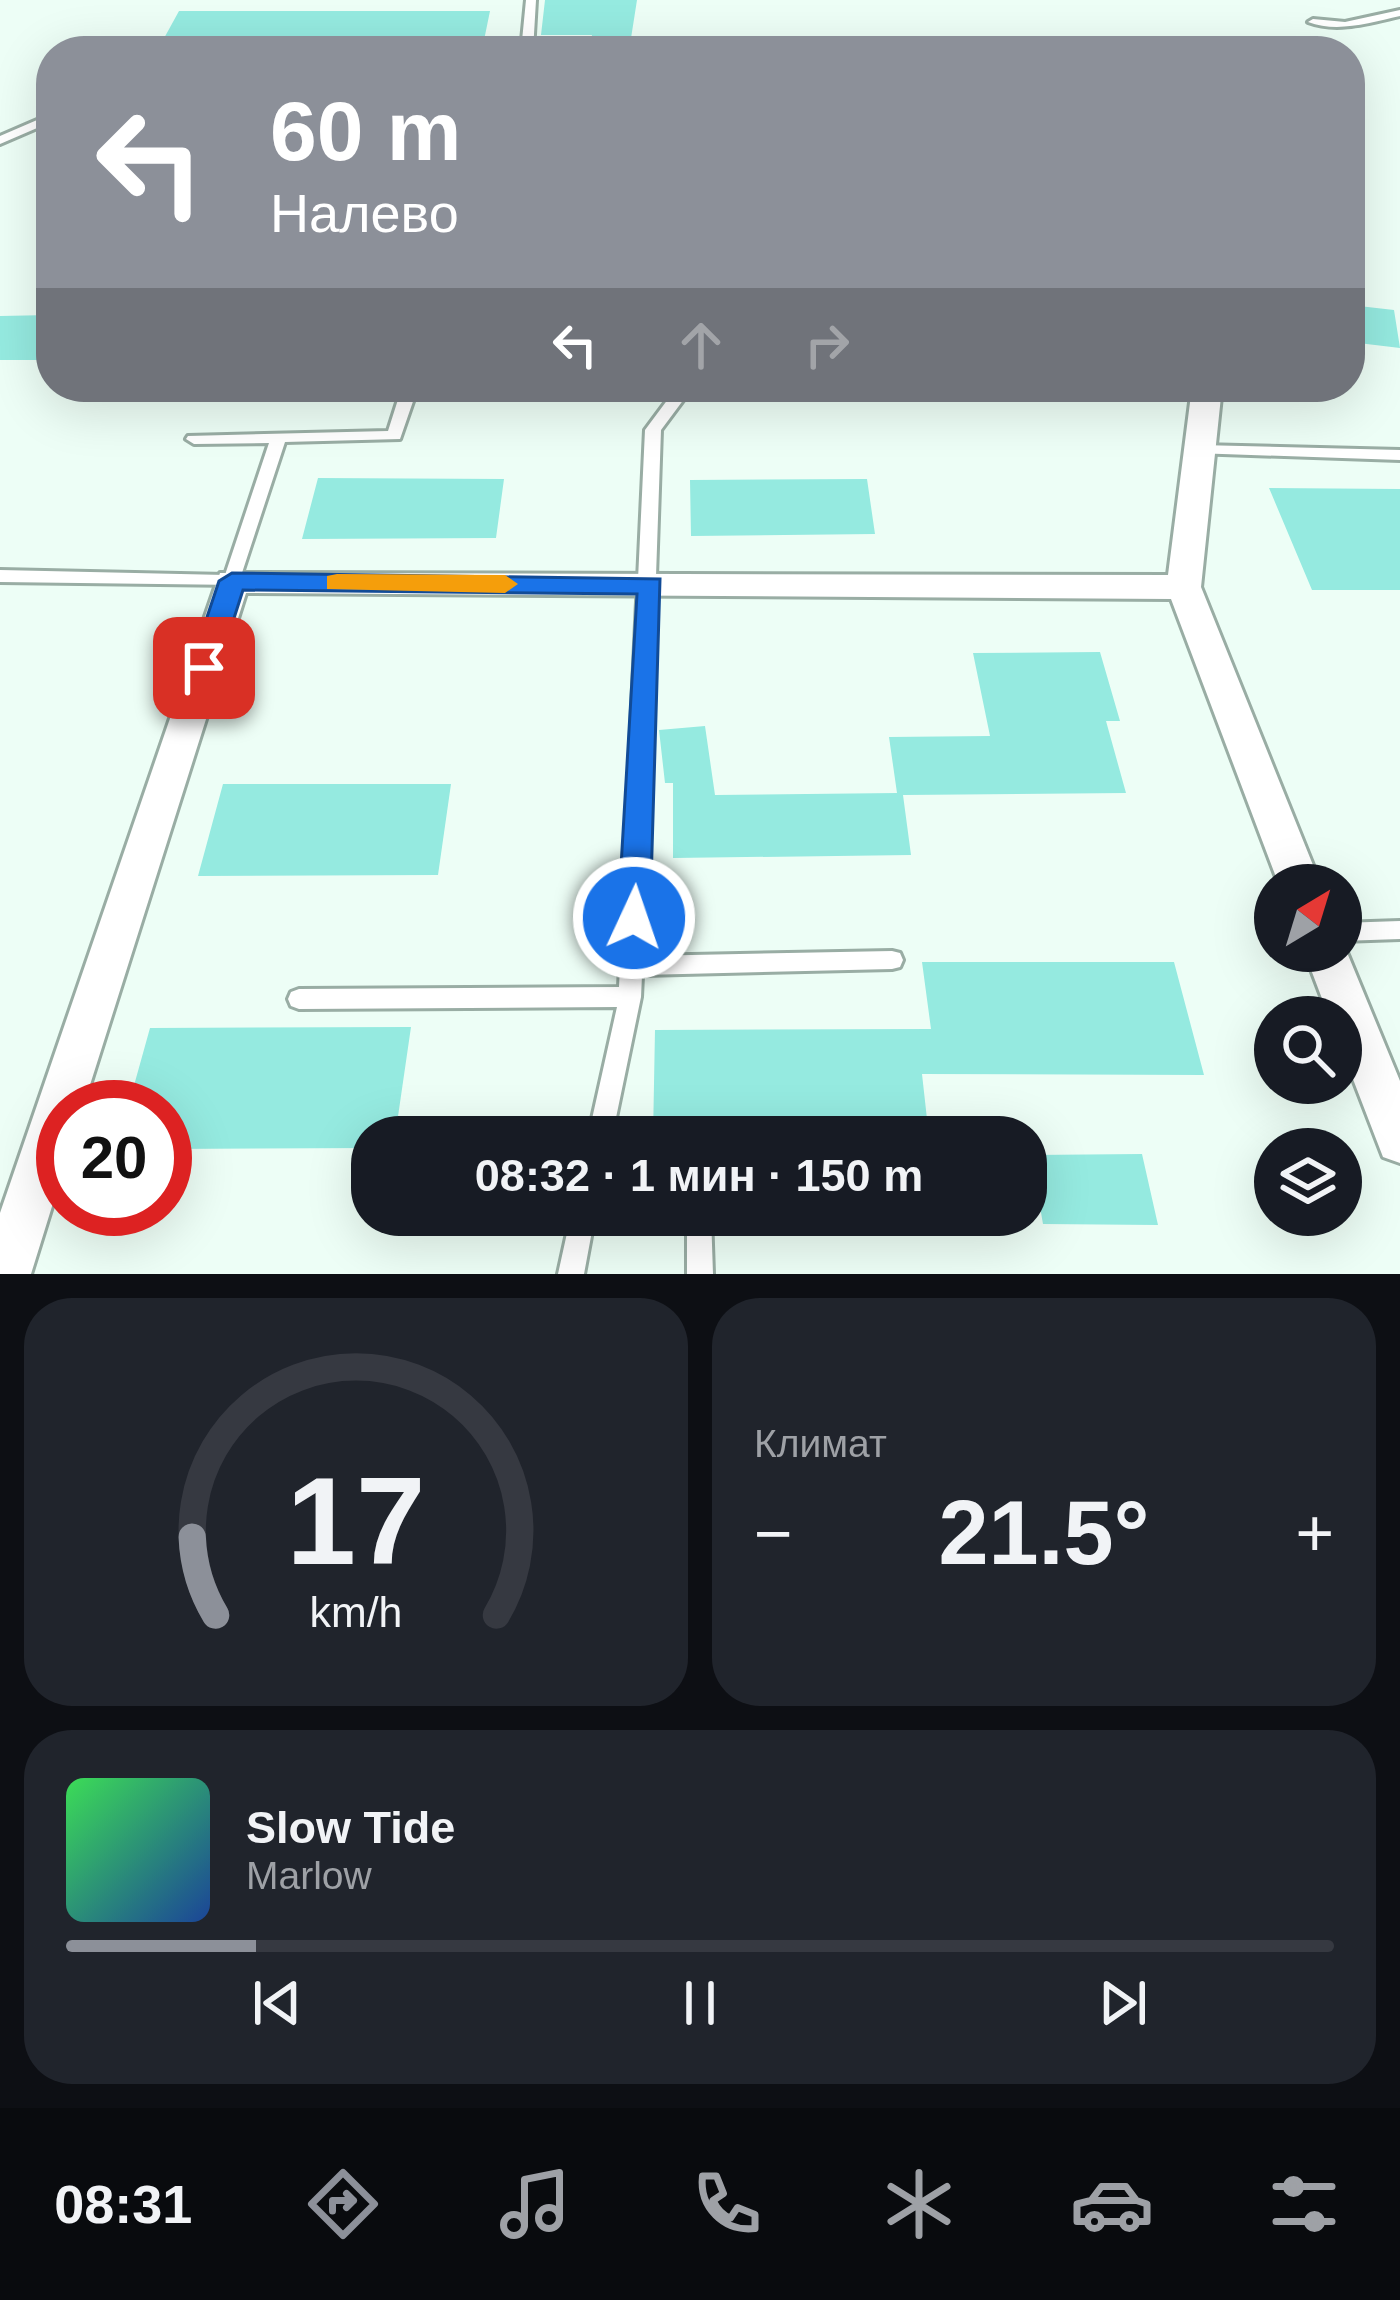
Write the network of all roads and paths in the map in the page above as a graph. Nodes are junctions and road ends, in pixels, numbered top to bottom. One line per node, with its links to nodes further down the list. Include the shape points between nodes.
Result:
1 (531, 0): 4 (lane)
2 (1400, 13): 3 (lane, via 1345,25)
3 (1313, 22)
4 (528, 36)
5 (36, 124): 6 (lane)
6 (0, 140)
7 (405, 402): 11 (lane, via 394,436)
8 (674, 402): 16 (lane, via 653,430)
9 (1205, 402): 12 (street)
10 (194, 440): 11 (lane)
11 (278, 440): 15 (lane)
12 (1200, 450): 13 (lane); 17 (street)
13 (1400, 455)
14 (0, 576): 15 (lane)
15 (232, 581): 16 (street); 30 (street)
16 (651, 586): 17 (street); 22 (lane)
17 (1184, 586): 18 (street)
18 (1292, 864)
19 (1400, 930): 20 (lane)
20 (1362, 931)
21 (892, 960): 22 (lane)
22 (632, 966): 24 (lane)
23 (1334, 972): 27 (street)
24 (630, 997): 25 (lane); 26 (lane)
25 (299, 999)
26 (604, 1116)
27 (1400, 1141)
28 (579, 1236): 31 (lane)
29 (700, 1236): 32 (lane)
30 (5, 1274)
31 (571, 1274)
32 (700, 1274)

